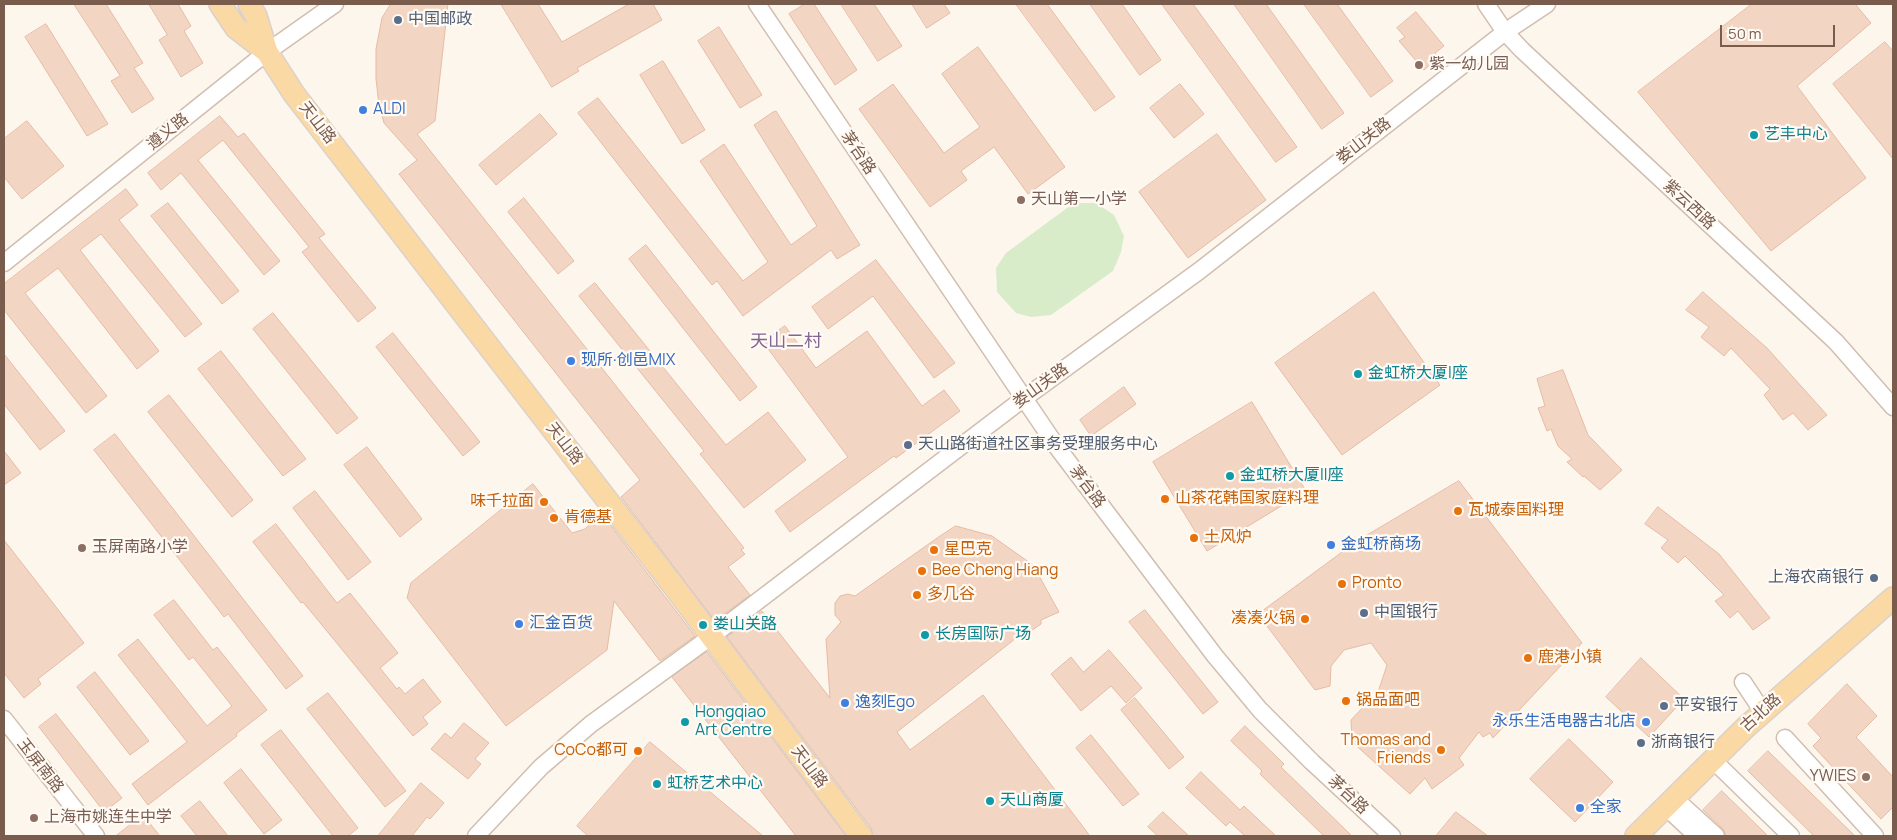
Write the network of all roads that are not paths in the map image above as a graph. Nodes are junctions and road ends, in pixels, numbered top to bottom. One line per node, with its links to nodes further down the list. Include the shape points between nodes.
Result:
1 (220, 4): 8 (main road, 天山路, via 236,28)
2 (249, 4): 8 (main road, 天山路)
3 (334, 4): 8 (street, 遵义路)
4 (756, 4): 10 (street, 茅台路)
5 (1486, 4): 7 (street, 紫云西路)
6 (1547, 4): 7 (street, 娄山关路)
7 (1505, 32): 10 (street, 娄山关路, via 1199,271); 11 (street, 紫云西路, via 1836,342)
8 (268, 52): 9 (street, 遵义路); 13 (main road, 天山路, via 294,94)
9 (4, 263)
10 (1023, 399): 13 (street, 娄山关路); 23 (street, 茅台路, via 1215,656 1260,710)
11 (1893, 406)
12 (1893, 598): 15 (main road, 古北路)
13 (712, 636): 21 (street, 娄山关路, via 591,724 541,767); 22 (main road, 天山路)
14 (1743, 682): 15 (street)
15 (1763, 712): 18 (main road, 古北路)
16 (4, 719): 20 (street, 玉屏南路)
17 (1785, 738): 28 (street)
18 (1712, 760): 19 (main road, 古北路); 27 (street)
19 (1670, 802): 24 (main road, 古北路); 25 (street); 26 (street)
20 (96, 836)
21 (476, 836)
22 (861, 836)
23 (1392, 836)
24 (1636, 836)
25 (1698, 836)
26 (1716, 836)
27 (1791, 836)
28 (1874, 836)

